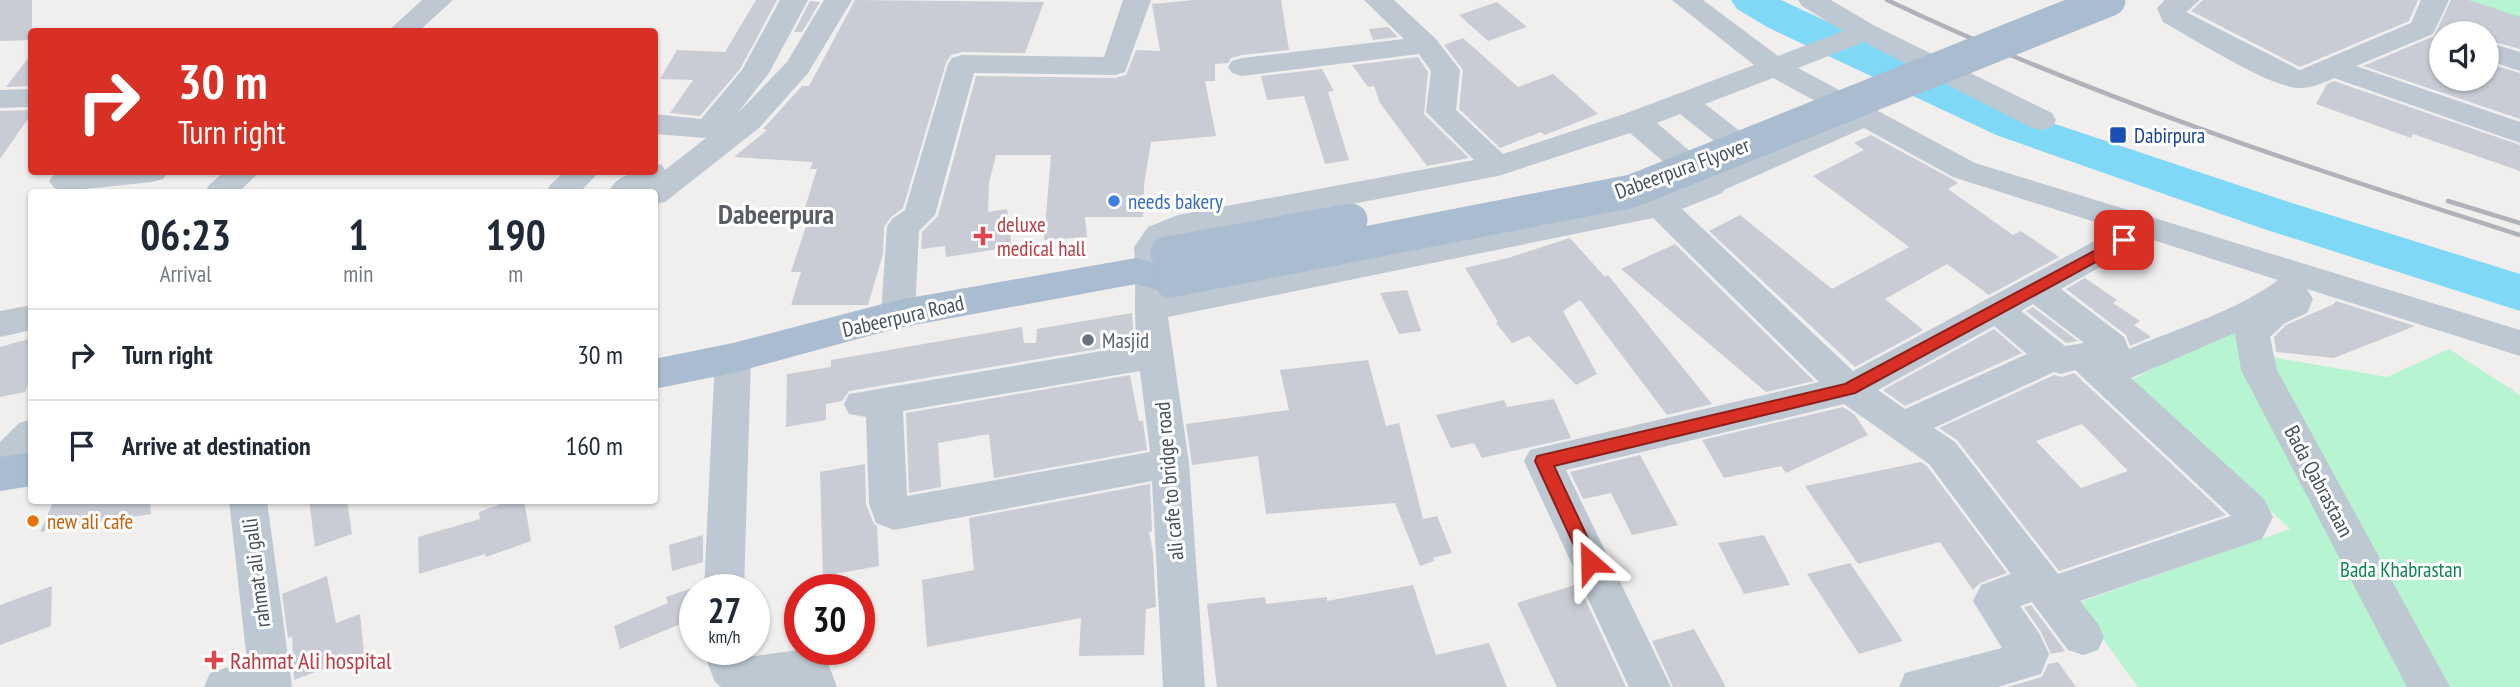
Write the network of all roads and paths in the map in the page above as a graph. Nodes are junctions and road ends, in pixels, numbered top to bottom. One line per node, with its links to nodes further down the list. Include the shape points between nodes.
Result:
1 (439, 0): 13 (street)
2 (794, 0): 29 (street, via 755,74 709,129)
3 (838, 0): 43 (street, via 798,67 748,121)
4 (1137, 0): 50 (street, via 1115,66 962,64 919,215 903,227)
5 (1378, 0): 16 (street)
6 (1686, 0): 19 (street)
7 (1812, 0): 14 (street)
8 (2051, 0): 46 (main road, Dabeerpura Flyover, bridge, via 1615,170)
9 (2109, 0): 46 (main road, Dabeerpura Flyover, bridge, via 1632,191 1529,213)
10 (2435, 0): 12 (street)
11 (2172, 3): 21 (street, via 2173,16 2179,20 2287,76 2305,79)
12 (2433, 21)
13 (406, 28)
14 (1856, 29): 19 (street); 26 (street)
15 (2429, 32): 21 (street)
16 (1426, 45): 20 (street); 33 (street, via 1446,70 1441,112)
17 (2499, 54): 18 (street)
18 (2520, 62)
19 (1782, 65): 24 (street); 25 (street)
20 (1242, 67)
21 (2332, 67): 30 (street)
22 (28, 97): 23 (street)
23 (0, 99)
24 (1683, 102): 27 (street); 31 (street)
25 (1867, 115): 31 (street); 45 (street, via 1964,170)
26 (2041, 120)
27 (1635, 121): 33 (street); 39 (street)
28 (658, 124): 29 (street)
29 (696, 128): 32 (street)
30 (2520, 132)
31 (1762, 163): 39 (street)
32 (658, 165)
33 (1498, 166): 46 (street, via 1178,226 1160,235 1150,247)
34 (123, 175): 38 (street)
35 (240, 175): 40 (street)
36 (580, 175): 41 (street)
37 (646, 175): 42 (street)
38 (65, 181)
39 (1711, 186): 44 (street)
40 (223, 189)
41 (564, 189)
42 (628, 189)
43 (658, 191)
44 (1660, 206): 46 (street); 58 (street)
45 (2146, 228): 47 (street); 48 (street)
46 (1155, 275): 50 (main road, Dabeerpura Road); 54 (street, ali cafe to bridge road)
47 (2297, 283): 53 (street); 56 (street, via 2257,309); 76 (street, Bada Qabrastaan, via 2295,304 2273,314 2252,334 2259,370)
48 (2036, 288): 49 (street); 56 (street, via 2112,346 2110,353)
49 (1996, 309): 56 (street); 58 (street)
50 (898, 314): 55 (main road, Dabeerpura Road)
51 (28, 318): 52 (street)
52 (0, 324)
53 (2520, 343)
54 (1156, 355): 61 (street, ali cafe to bridge road); 61 (street, via 873,402 888,504 894,514)
55 (733, 358): 57 (main road, Dabeerpura Road); 66 (street)
56 (2082, 364): 59 (street); 67 (street, via 2253,517 2248,527)
57 (658, 373)
58 (1849, 389): 59 (street); 74 (street, via 1543,461)
59 (1903, 426): 67 (street, via 1941,453)
60 (28, 437): 62 (street)
61 (1170, 463): 73 (street, ali cafe to bridge road)
62 (0, 466)
63 (28, 470): 64 (main road)
64 (0, 474)
65 (248, 504): 70 (street, rahmat ali galli)
66 (725, 574)
67 (2046, 588): 68 (street); 75 (street, via 1993,601 2024,646 2026,661)
68 (2083, 637)
69 (729, 665): 72 (street, via 741,677 804,668 811,672)
70 (270, 680): 71 (street)
71 (225, 687)
72 (816, 687)
73 (1184, 687)
74 (1650, 687)
75 (1920, 687)
76 (2429, 687)

